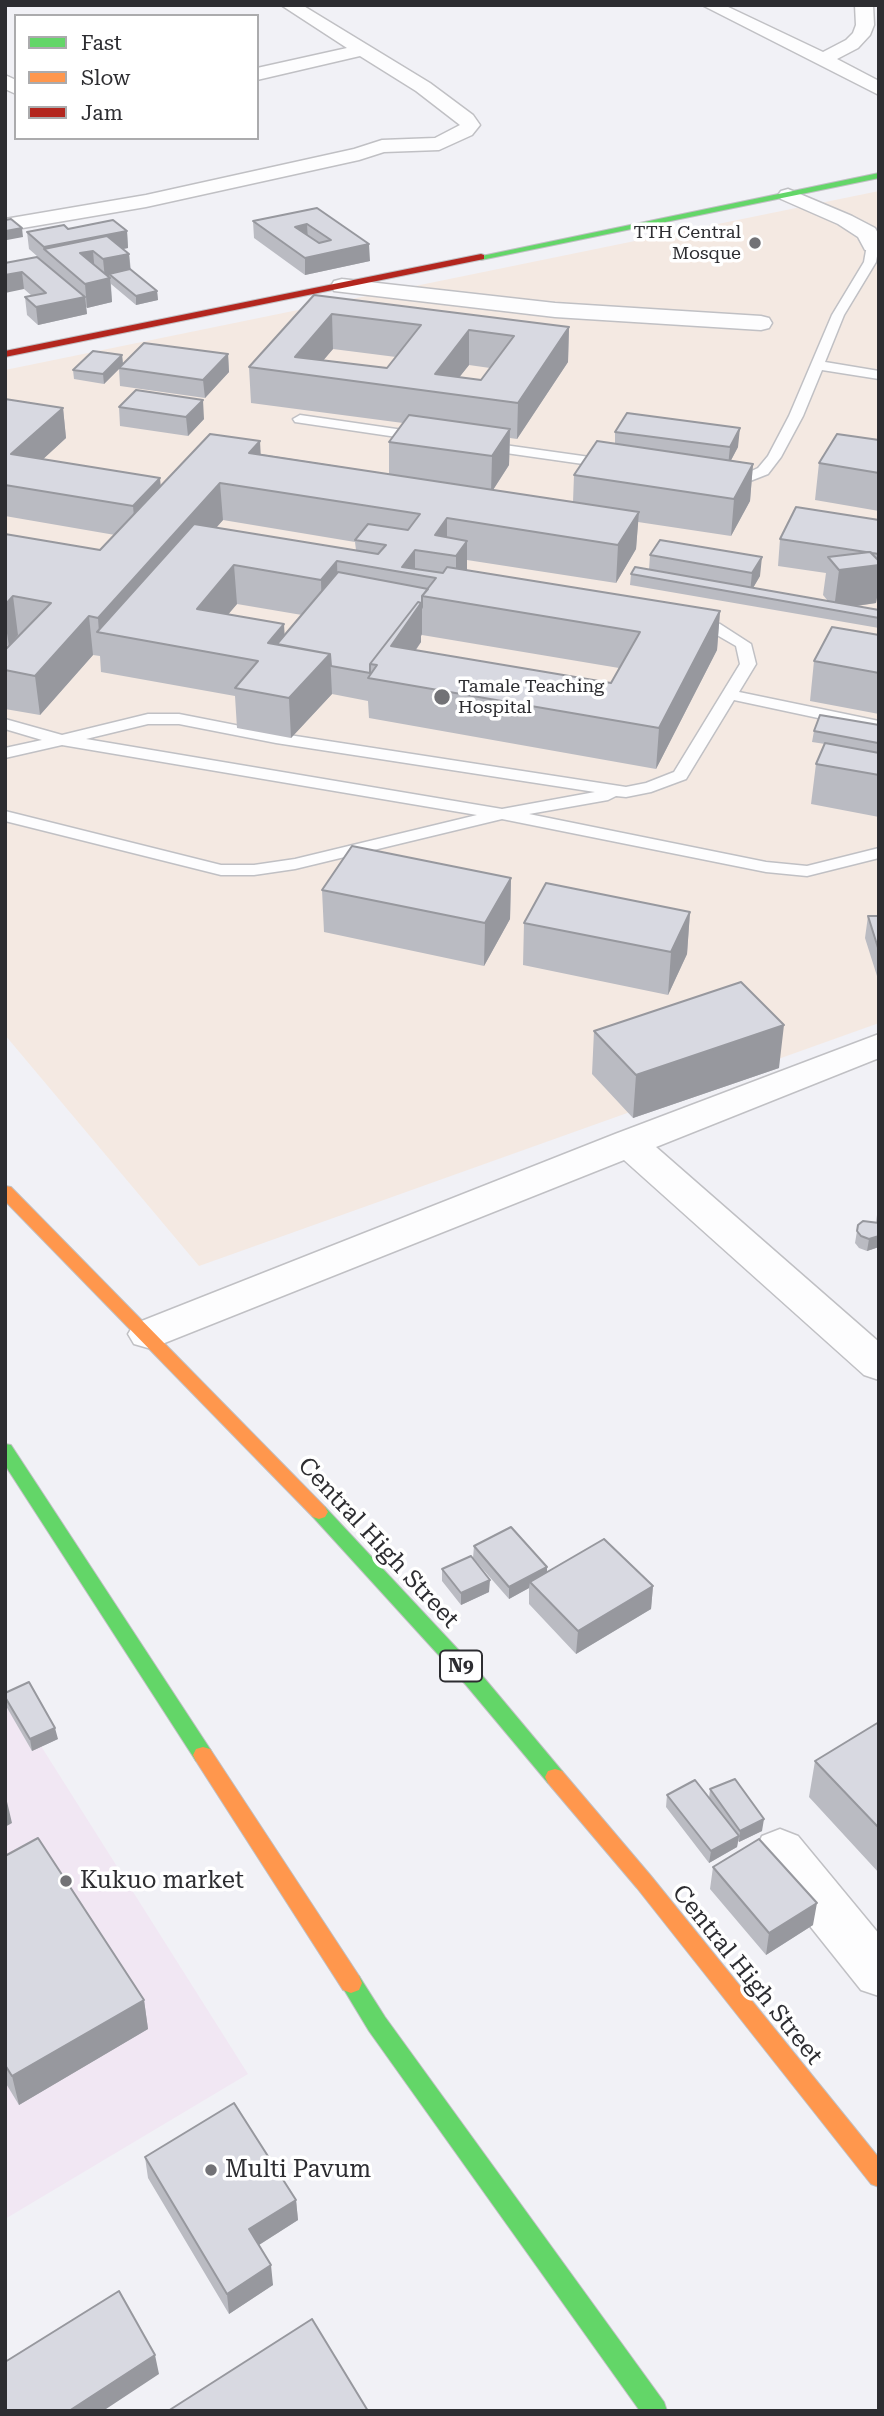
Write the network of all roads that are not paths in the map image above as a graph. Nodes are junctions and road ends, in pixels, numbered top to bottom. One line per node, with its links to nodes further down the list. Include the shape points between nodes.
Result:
1 (289, 5): 4 (street)
2 (710, 5): 5 (street)
3 (864, 5): 5 (street, via 861,35)
4 (362, 50): 6 (street); 10 (street, via 466,119 470,125 466,131 439,144 382,146 146,201)
5 (823, 59): 7 (street)
6 (259, 74)
7 (879, 89)
8 (879, 176): 9 (main road)
9 (788, 195): 11 (street, via 845,220 867,233); 12 (main road)
10 (5, 225)
11 (873, 245): 15 (lane, via 870,262 838,315)
12 (342, 286): 13 (street, via 555,310); 14 (main road)
13 (761, 323)
14 (5, 354)
15 (817, 365): 16 (lane); 21 (lane, via 796,416 763,471 745,479)
16 (879, 375)
17 (300, 419): 18 (lane)
18 (437, 439)
19 (465, 443): 20 (lane)
20 (631, 467)
21 (707, 477)
22 (676, 620): 23 (lane, via 715,627 743,643 748,664)
23 (731, 695): 25 (lane); 28 (lane, via 680,775)
24 (5, 724): 26 (lane)
25 (879, 726)
26 (62, 740): 27 (lane); 28 (lane, via 148,719 179,719); 29 (lane)
27 (5, 753)
28 (626, 792): 29 (lane)
29 (502, 814): 30 (lane, via 295,864 232,870); 31 (lane, via 766,867 807,871)
30 (5, 816)
31 (879, 853)
32 (879, 1045): 33 (street)
33 (628, 1143): 35 (street); 36 (street)
34 (5, 1191): 35 (main road, Central High Street / N9)
35 (148, 1335): 40 (main road, Central High Street / N9, via 473,1679 644,1882)
36 (879, 1365)
37 (5, 1450): 41 (main road, via 376,2024)
38 (780, 1851): 39 (street)
39 (879, 1973)
40 (879, 2176)
41 (655, 2411)

